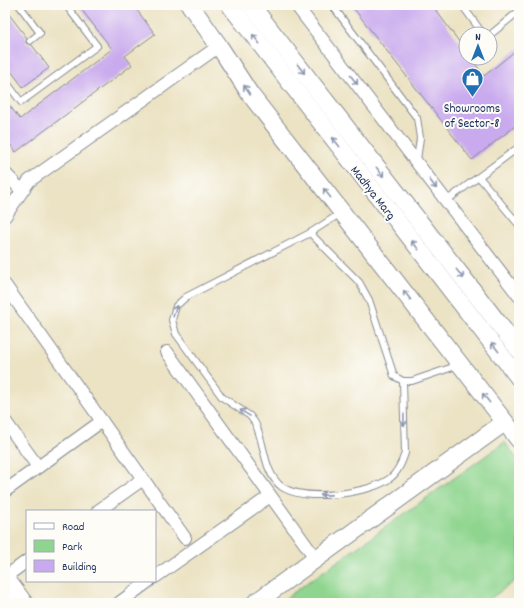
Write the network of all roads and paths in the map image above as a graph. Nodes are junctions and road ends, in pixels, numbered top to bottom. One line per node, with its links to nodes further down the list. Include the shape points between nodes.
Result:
1 (19, 5): 12 (lane, via 40,33)
2 (66, 5): 14 (lane, via 97,46 21,102)
3 (190, 5): 13 (main road)
4 (230, 5): 30 (main road, Madhya Marg, one-way to 4)
5 (251, 5): 27 (main road, Madhya Marg, one-way to 27)
6 (332, 5): 16 (lane, via 417,118 420,138)
7 (462, 5): 10 (lane)
8 (301, 7): 16 (street, one-way to 16)
9 (519, 12): 11 (lane)
10 (477, 26)
11 (498, 29)
12 (30, 41)
13 (219, 46): 19 (street, via 29,181); 21 (main road, one-way to 13, via 250,94)
14 (5, 80)
15 (519, 147): 18 (lane)
16 (416, 162): 20 (street, one-way to 20)
17 (5, 173): 19 (street)
18 (479, 177): 20 (lane); 23 (lane)
19 (22, 191): 22 (street)
20 (446, 201): 26 (street)
21 (343, 212): 24 (lane); 29 (main road, one-way to 21)
22 (5, 216)
23 (519, 225)
24 (310, 233): 31 (lane, via 359,282 369,300 394,376); 31 (lane, one-way to 24, via 404,453 402,463 390,479 374,486 338,494 295,493 282,487 274,478 255,423 250,416 222,397 176,334 172,320 176,306 186,297)
25 (5, 285): 33 (street)
26 (519, 296)
27 (519, 350)
28 (167, 352): 39 (street)
29 (460, 365): 31 (lane, via 412,381); 34 (main road, one-way to 29)
30 (519, 378)
31 (403, 381)
32 (5, 421): 36 (street)
33 (102, 421): 36 (street); 37 (street)
34 (505, 422): 35 (main road); 42 (main road)
35 (519, 440)
36 (38, 467): 38 (street)
37 (143, 479): 40 (street); 41 (street)
38 (5, 491)
39 (270, 496): 42 (street); 44 (street)
40 (99, 510)
41 (185, 538)
42 (316, 559): 49 (main road)
43 (26, 562): 46 (street)
44 (156, 576)
45 (149, 582): 48 (street)
46 (7, 583): 47 (main road)
47 (24, 603)
48 (119, 603)
49 (255, 603)

